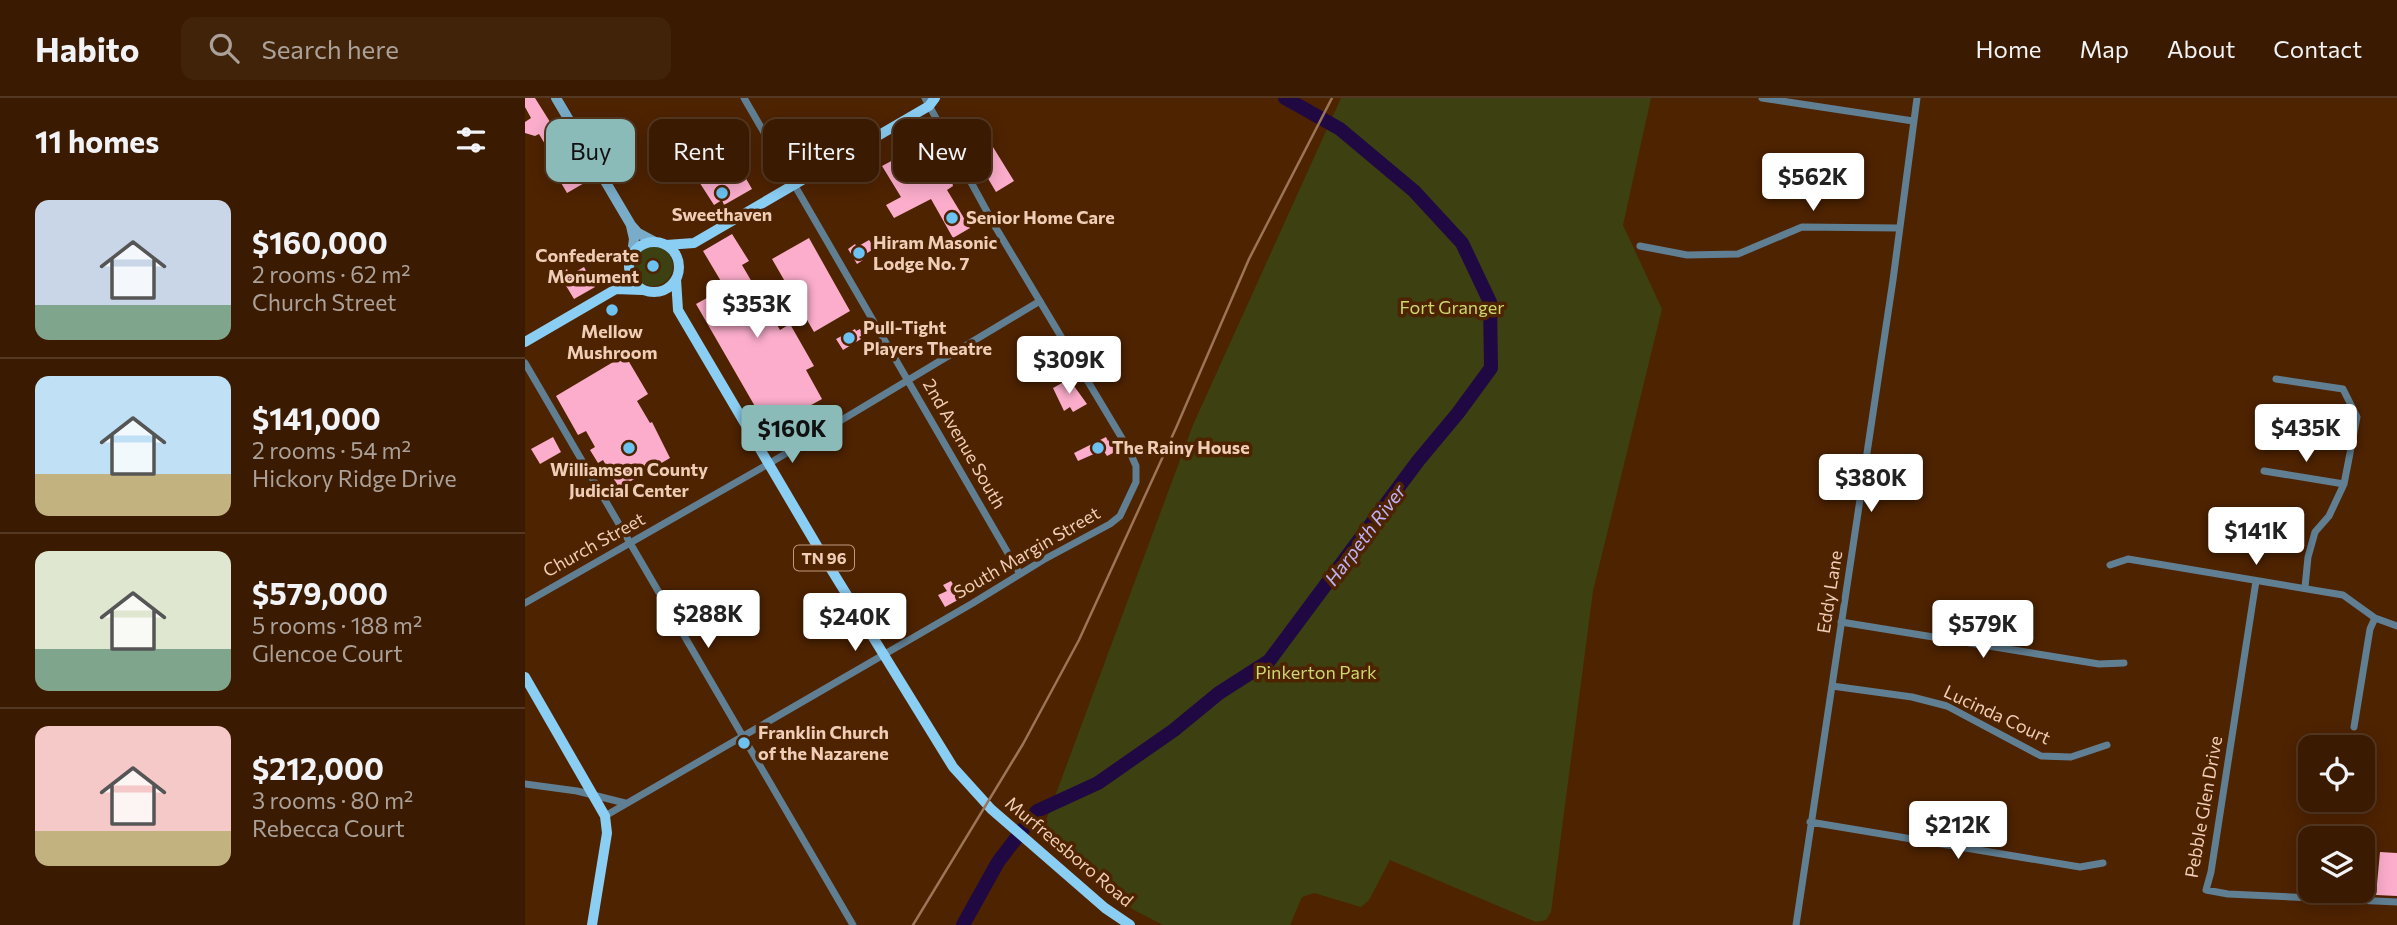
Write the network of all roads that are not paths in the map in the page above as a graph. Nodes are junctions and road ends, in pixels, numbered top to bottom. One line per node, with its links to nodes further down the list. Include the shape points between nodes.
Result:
1 (556, 98): 8 (main road)
2 (744, 98): 7 (street, 2nd Avenue South)
3 (1762, 98): 6 (street)
4 (1917, 98): 6 (street, Eddy Lane)
5 (930, 101): 7 (main road); 19 (street)
6 (1913, 121): 9 (street, Eddy Lane)
7 (795, 185): 10 (main road); 24 (street, 2nd Avenue South)
8 (631, 225): 11 (main road); 13 (main road)
9 (1899, 228): 12 (street, via 1802,227 1738,254 1686,255); 35 (street, Eddy Lane)
10 (694, 243): 11 (main road); 14 (main road)
11 (661, 244): 13 (main road, via 642,245); 14 (main road, via 676,254)
12 (1640, 246)
13 (632, 254): 15 (main road)
14 (679, 265): 16 (main road)
15 (628, 267): 17 (main road); 18 (main road, via 633,282)
16 (676, 279): 18 (main road, via 666,290); 20 (main road, TN 96)
17 (616, 289): 18 (main road); 21 (main road)
18 (644, 291): 20 (main road)
19 (1040, 301): 24 (street, Church Street); 30 (street, South Margin Street, via 1129,450 1136,482 1121,516)
20 (678, 310): 25 (main road, TN 96)
21 (525, 342)
22 (525, 363): 28 (street)
23 (2276, 379): 27 (street, via 2343,389 2350,399 2357,417)
24 (908, 380): 25 (street, Church Street); 30 (street, 2nd Avenue South)
25 (770, 463): 28 (street, Church Street); 37 (main road, TN 96)
26 (2264, 471): 27 (street)
27 (2344, 484): 32 (street, via 2329,516 2315,532)
28 (629, 543): 33 (street, Church Street); 42 (street)
29 (2111, 565): 31 (street, via 2128,559)
30 (1020, 574): 37 (street, South Margin Street)
31 (2256, 581): 32 (street); 50 (street, Pebble Glen Drive, via 2206,890)
32 (2305, 587): 34 (street, via 2343,595)
33 (525, 603)
34 (2375, 618): 36 (street); 41 (street)
35 (1841, 622): 38 (street, via 2099,664); 40 (street, Eddy Lane)
36 (2397, 626)
37 (882, 654): 42 (street, South Margin Street); 55 (main road, Murfreesboro Road / TN 96, via 953,767 989,807)
38 (2124, 663)
39 (525, 677): 45 (main road)
40 (1832, 686): 43 (street, Lucinda Court, via 1947,706 2041,756 2071,757); 48 (street, Eddy Lane)
41 (2354, 727)
42 (742, 735): 46 (street, South Margin Street); 54 (street)
43 (2108, 745)
44 (525, 784): 45 (street)
45 (595, 796): 46 (street); 47 (main road)
46 (626, 803): 47 (street, South Margin Street)
47 (605, 816): 53 (main road, via 607,833)
48 (1810, 822): 49 (street, via 2080,867); 56 (street, Eddy Lane)
49 (2103, 863)
50 (2298, 894)
51 (2375, 900): 52 (street, Pebble Glen Drive)
52 (2397, 902)
53 (591, 925)
54 (853, 925)
55 (1130, 925)
56 (1795, 925)

